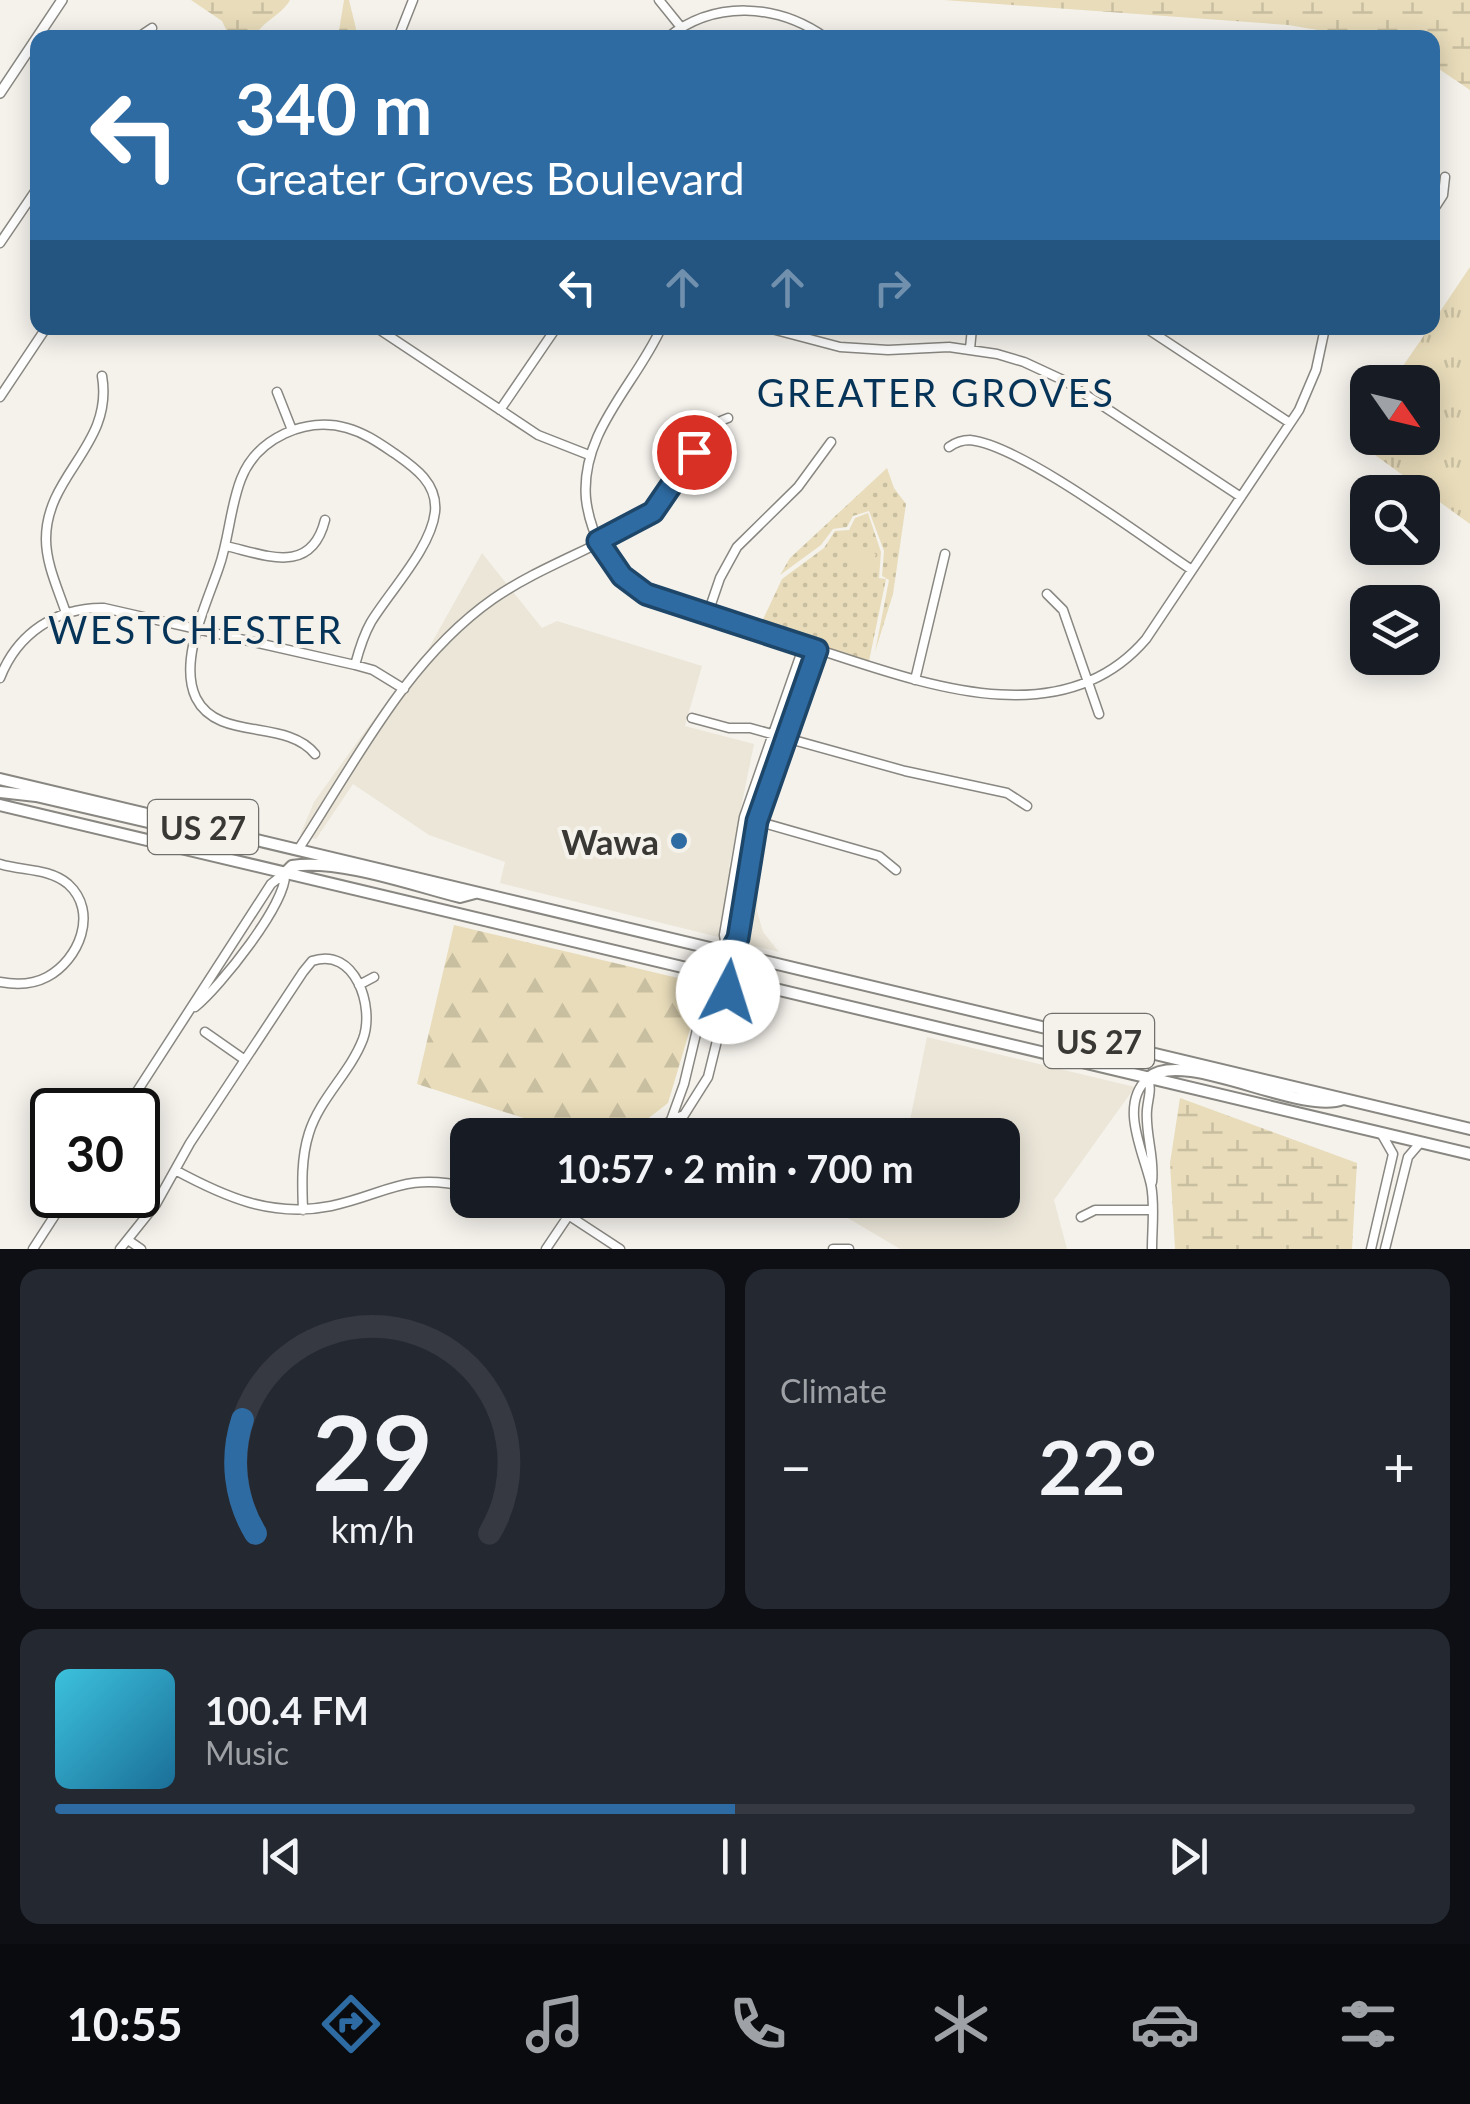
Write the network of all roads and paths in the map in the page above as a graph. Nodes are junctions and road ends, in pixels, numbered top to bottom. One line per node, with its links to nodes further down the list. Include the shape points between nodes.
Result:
1 (62, 0): 6 (main road)
2 (413, 0): 8 (street)
3 (660, 0): 4 (street)
4 (680, 26): 9 (street); 10 (street, via 716,9 756,6)
5 (152, 28): 7 (street)
6 (42, 30)
7 (149, 30)
8 (401, 30)
9 (676, 30)
10 (814, 30)
11 (30, 48): 12 (main road)
12 (0, 93)
13 (1445, 177): 15 (street)
14 (30, 199): 16 (street)
15 (1440, 200)
16 (0, 243)
17 (41, 335): 28 (street)
18 (388, 335): 29 (street)
19 (547, 335): 29 (street)
20 (657, 335): 35 (street)
21 (791, 335): 25 (street, via 851,348)
22 (971, 335): 25 (street)
23 (1157, 335): 31 (street)
24 (1323, 335): 31 (street, via 1313,379)
25 (970, 349): 36 (street, via 1065,381)
26 (102, 376): 43 (street, via 99,426 58,491 47,524 48,559)
27 (278, 392): 32 (street)
28 (0, 397)
29 (500, 410): 35 (street, via 552,442)
30 (728, 418): 38 (street, via 708,430 653,512)
31 (1290, 423): 36 (street)
32 (292, 430): 39 (street, via 266,445 244,472); 48 (street, via 326,424 362,433 416,468 435,500 426,539 371,622)
33 (831, 442): 44 (street, via 798,487 737,547)
34 (948, 447): 41 (street, via 972,440 1013,455)
35 (590, 455): 38 (street, via 586,493)
36 (1241, 496): 41 (street)
37 (326, 520): 39 (street, via 317,542 295,557)
38 (598, 541): 44 (street, via 635,587); 52 (street, via 488,603)
39 (226, 546): 45 (street)
40 (944, 554): 50 (street)
41 (1192, 570): 51 (street, via 1136,651)
42 (1047, 594): 51 (street, via 1063,610)
43 (66, 613): 45 (street, via 117,609); 49 (street, via 24,639)
44 (706, 616): 46 (street)
45 (199, 628): 48 (street); 57 (street, via 190,666 204,710 293,738)
46 (804, 646): 47 (street); 55 (street)
47 (817, 650): 50 (street); 56 (street)
48 (355, 665): 52 (street)
49 (0, 678)
50 (916, 680): 51 (street, via 1034,695)
51 (1089, 682): 53 (street)
52 (404, 689): 65 (street)
53 (1099, 714)
54 (692, 718): 55 (street)
55 (772, 734): 56 (street); 62 (street)
56 (785, 737): 61 (street, via 1007,792); 64 (street)
57 (315, 754)
58 (0, 779): 63 (highway, US 27)
59 (0, 792): 63 (highway, via 148,822)
60 (0, 805): 68 (highway, US 27)
61 (1027, 806)
62 (744, 818): 64 (street); 72 (street, via 724,934)
63 (170, 820): 65 (highway, US 27)
64 (757, 821): 67 (street, via 879,856); 72 (street, via 738,938)
65 (298, 850): 69 (highway, US 27)
66 (0, 864): 75 (street, via 61,879 78,896 84,920 76,948 57,970 32,982)
67 (896, 870)
68 (285, 872): 69 (highway, via 302,864 460,897); 70 (street); 71 (street, via 284,891); 74 (highway, US 27)
69 (476, 892): 72 (highway, US 27)
70 (246, 923): 71 (street); 77 (street)
71 (257, 930): 77 (street, via 221,982)
72 (727, 952): 74 (street); 82 (highway, US 27)
73 (374, 977): 76 (street)
74 (722, 977): 80 (highway, US 27); 83 (street, via 706,992); 84 (street, via 728,996 708,1077)
75 (0, 982)
76 (359, 985): 79 (street, via 338,961 312,961); 94 (street, via 367,1008 364,1034 310,1128)
77 (190, 1012): 81 (street)
78 (205, 1032): 79 (street)
79 (246, 1060): 91 (street)
80 (1148, 1078): 82 (highway, via 1167,1070 1322,1102); 86 (highway, US 27); 88 (street); 89 (street, via 1137,1094)
81 (140, 1088)
82 (1344, 1099): 85 (highway, US 27)
83 (672, 1118)
84 (676, 1118)
85 (1470, 1129)
86 (1381, 1133): 87 (highway, US 27); 109 (street, via 1393,1154)
87 (1420, 1142): 90 (highway, US 27); 110 (street, via 1408,1157)
88 (1149, 1145): 89 (street); 93 (street)
89 (1138, 1148): 93 (street)
90 (1470, 1154)
91 (175, 1170): 94 (street, via 240,1201); 100 (street)
92 (450, 1185): 94 (street, via 404,1184)
93 (1152, 1188): 95 (street)
94 (303, 1210)
95 (1152, 1210): 96 (street, via 1095,1210); 108 (street)
96 (1081, 1217)
97 (53, 1218): 101 (street)
98 (566, 1218): 104 (street)
99 (573, 1218): 105 (street)
100 (128, 1240): 102 (street); 103 (street)
101 (32, 1249)
102 (120, 1249)
103 (141, 1249)
104 (546, 1249)
105 (620, 1249)
106 (833, 1249): 107 (street)
107 (849, 1249)
108 (1152, 1249)
109 (1371, 1249)
110 (1384, 1249)

